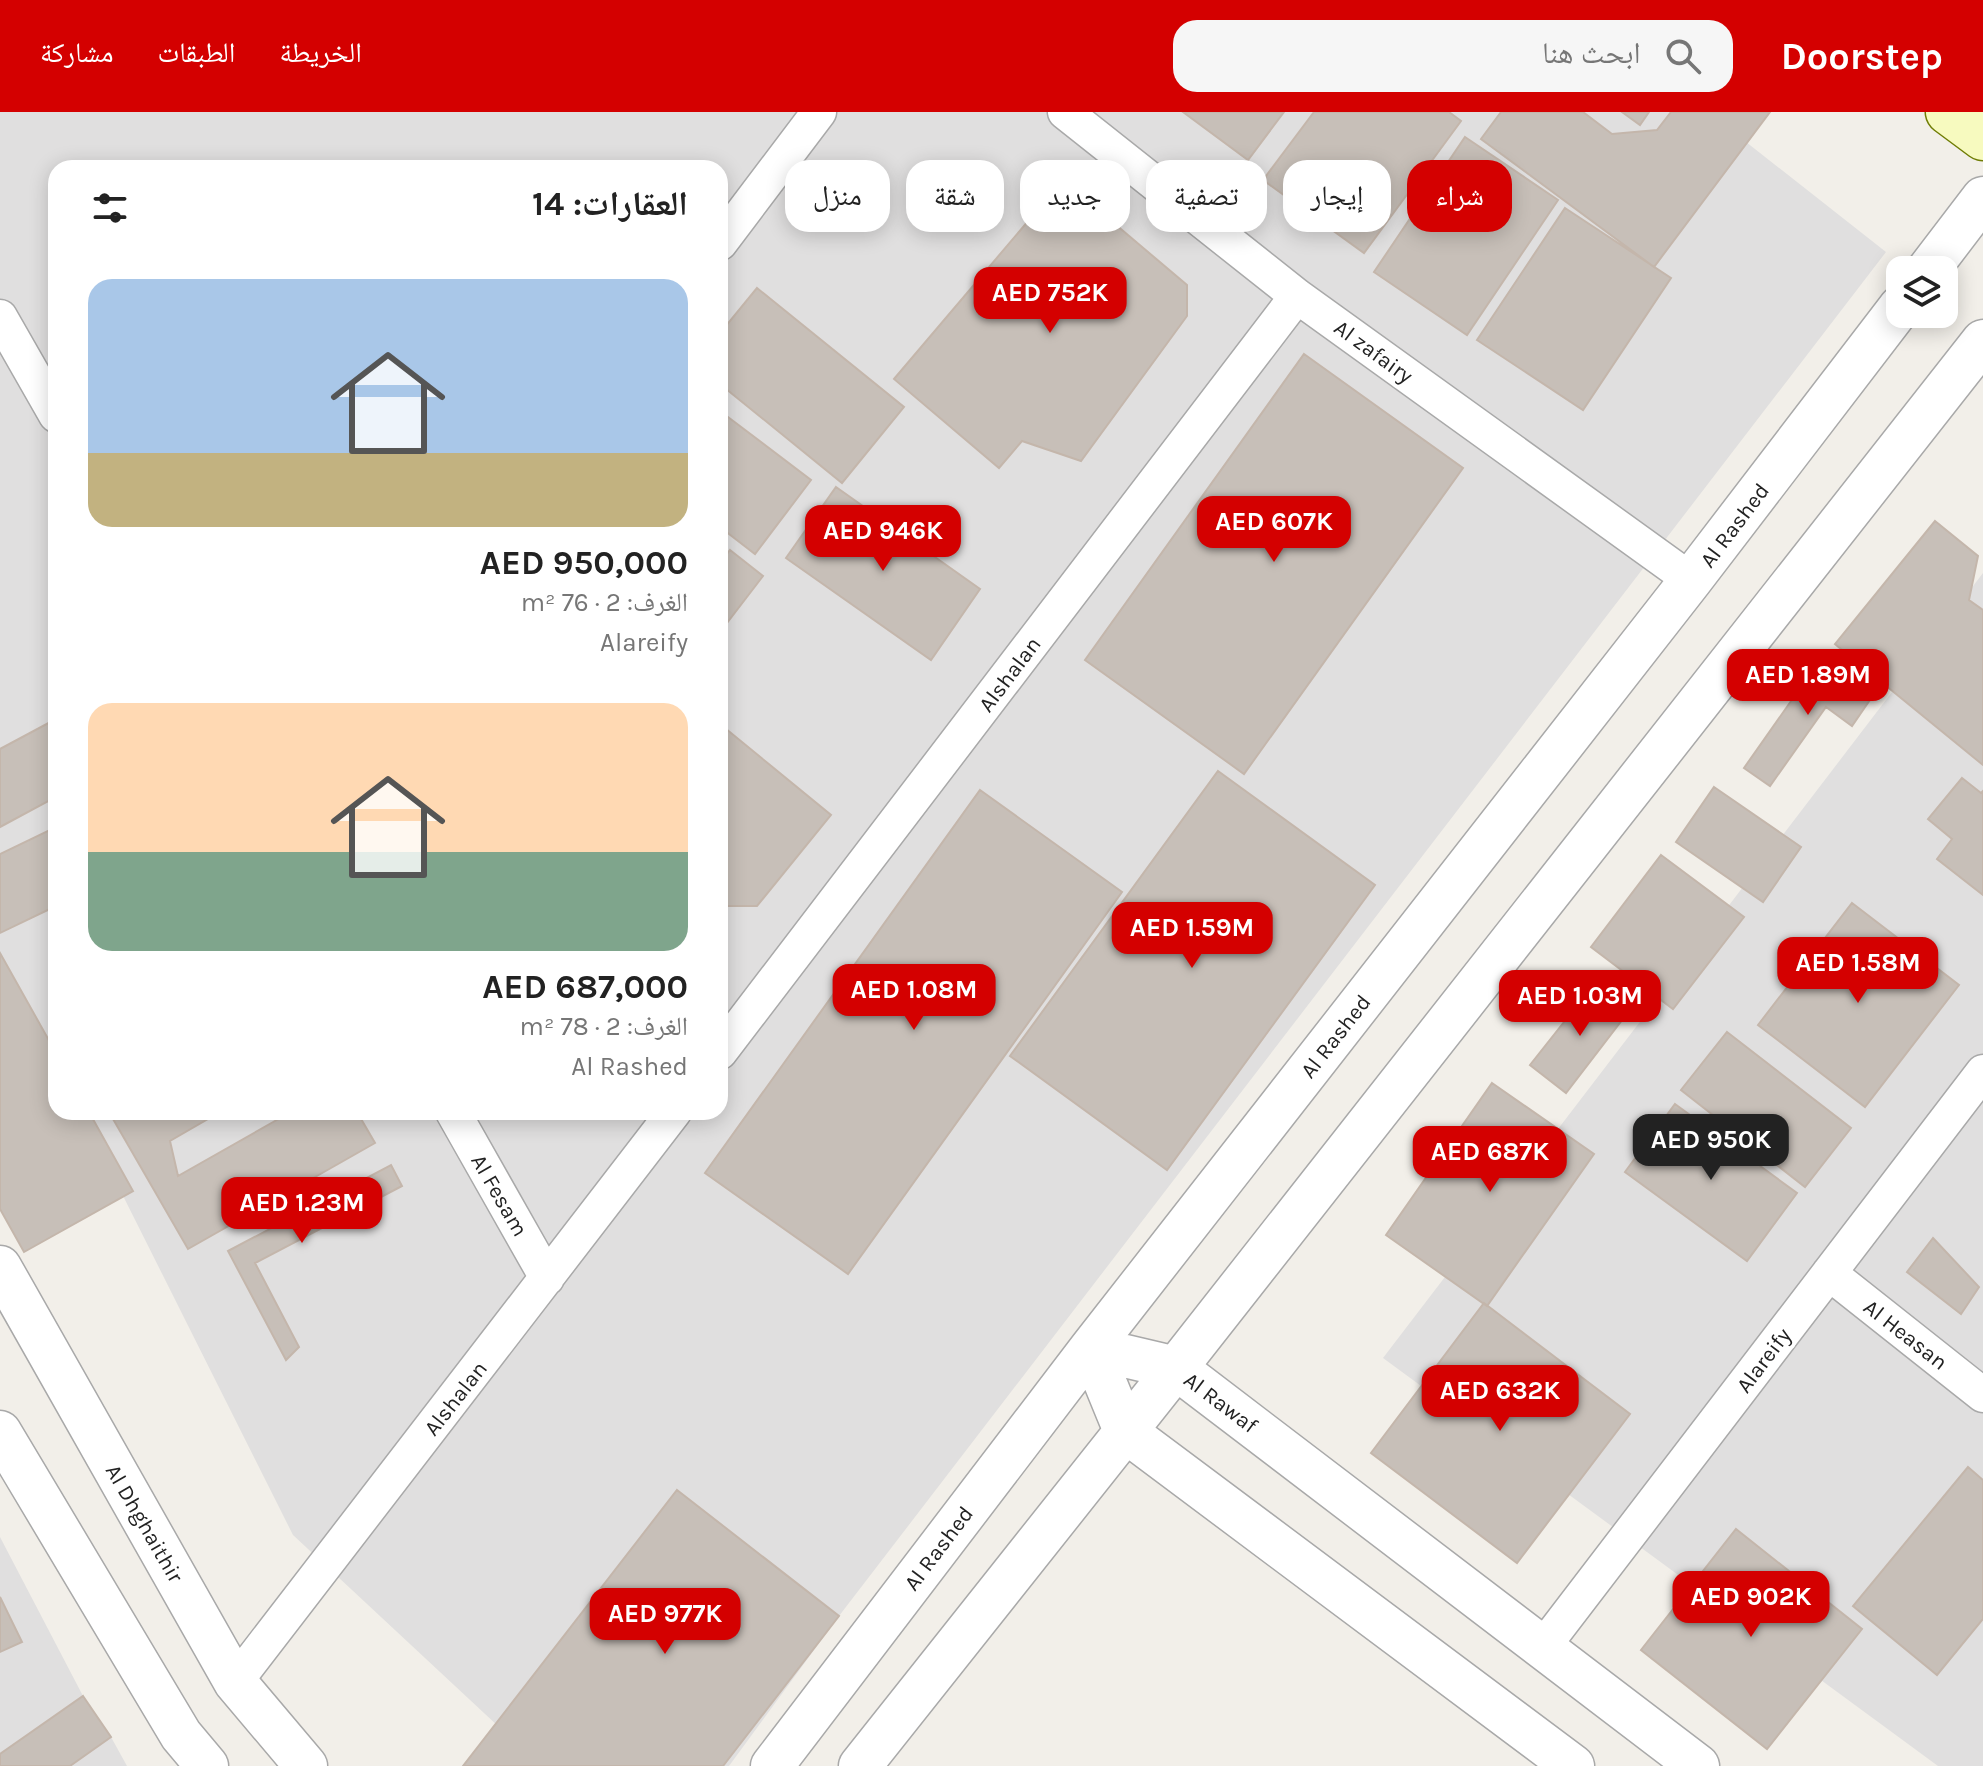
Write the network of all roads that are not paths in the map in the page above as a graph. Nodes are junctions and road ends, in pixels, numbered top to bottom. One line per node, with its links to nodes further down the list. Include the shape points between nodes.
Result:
1 (819, 112): 6 (street)
2 (1065, 112): 8 (street, Al zafairy)
3 (1948, 112): 4 (main road)
4 (1983, 138)
5 (1983, 198): 7 (street)
6 (728, 232)
7 (1939, 256)
8 (1297, 296): 13 (street, Al zafairy); 14 (street, Alshalan)
9 (0, 317): 12 (street)
10 (1886, 325): 13 (street, Al Rashed)
11 (1983, 341): 22 (street)
12 (48, 401)
13 (1691, 580): 21 (street, Al Rashed)
14 (728, 1042)
15 (1983, 1072): 19 (street, Alareify)
16 (458, 1120): 20 (street, Al Fesam)
17 (668, 1120): 20 (street, Alshalan)
18 (0, 1267): 27 (street, Al Dhghaithir)
19 (1829, 1273): 23 (street, Al Heasan); 26 (street, Alareify)
20 (547, 1278): 27 (street, Alshalan)
21 (1091, 1348): 22 (street, Al Rawaf); 24 (street); 30 (street, Al Rashed)
22 (1176, 1368): 24 (street); 26 (street, Al Rawaf)
23 (1983, 1395)
24 (1125, 1431): 31 (street); 32 (street)
25 (0, 1432): 28 (street, via 181,1735)
26 (1543, 1647): 33 (street, Al Rawaf)
27 (235, 1682): 29 (street, Al Dhghaithir)
28 (207, 1766)
29 (306, 1766)
30 (772, 1766)
31 (860, 1766)
32 (1573, 1766)
33 (1698, 1766)

